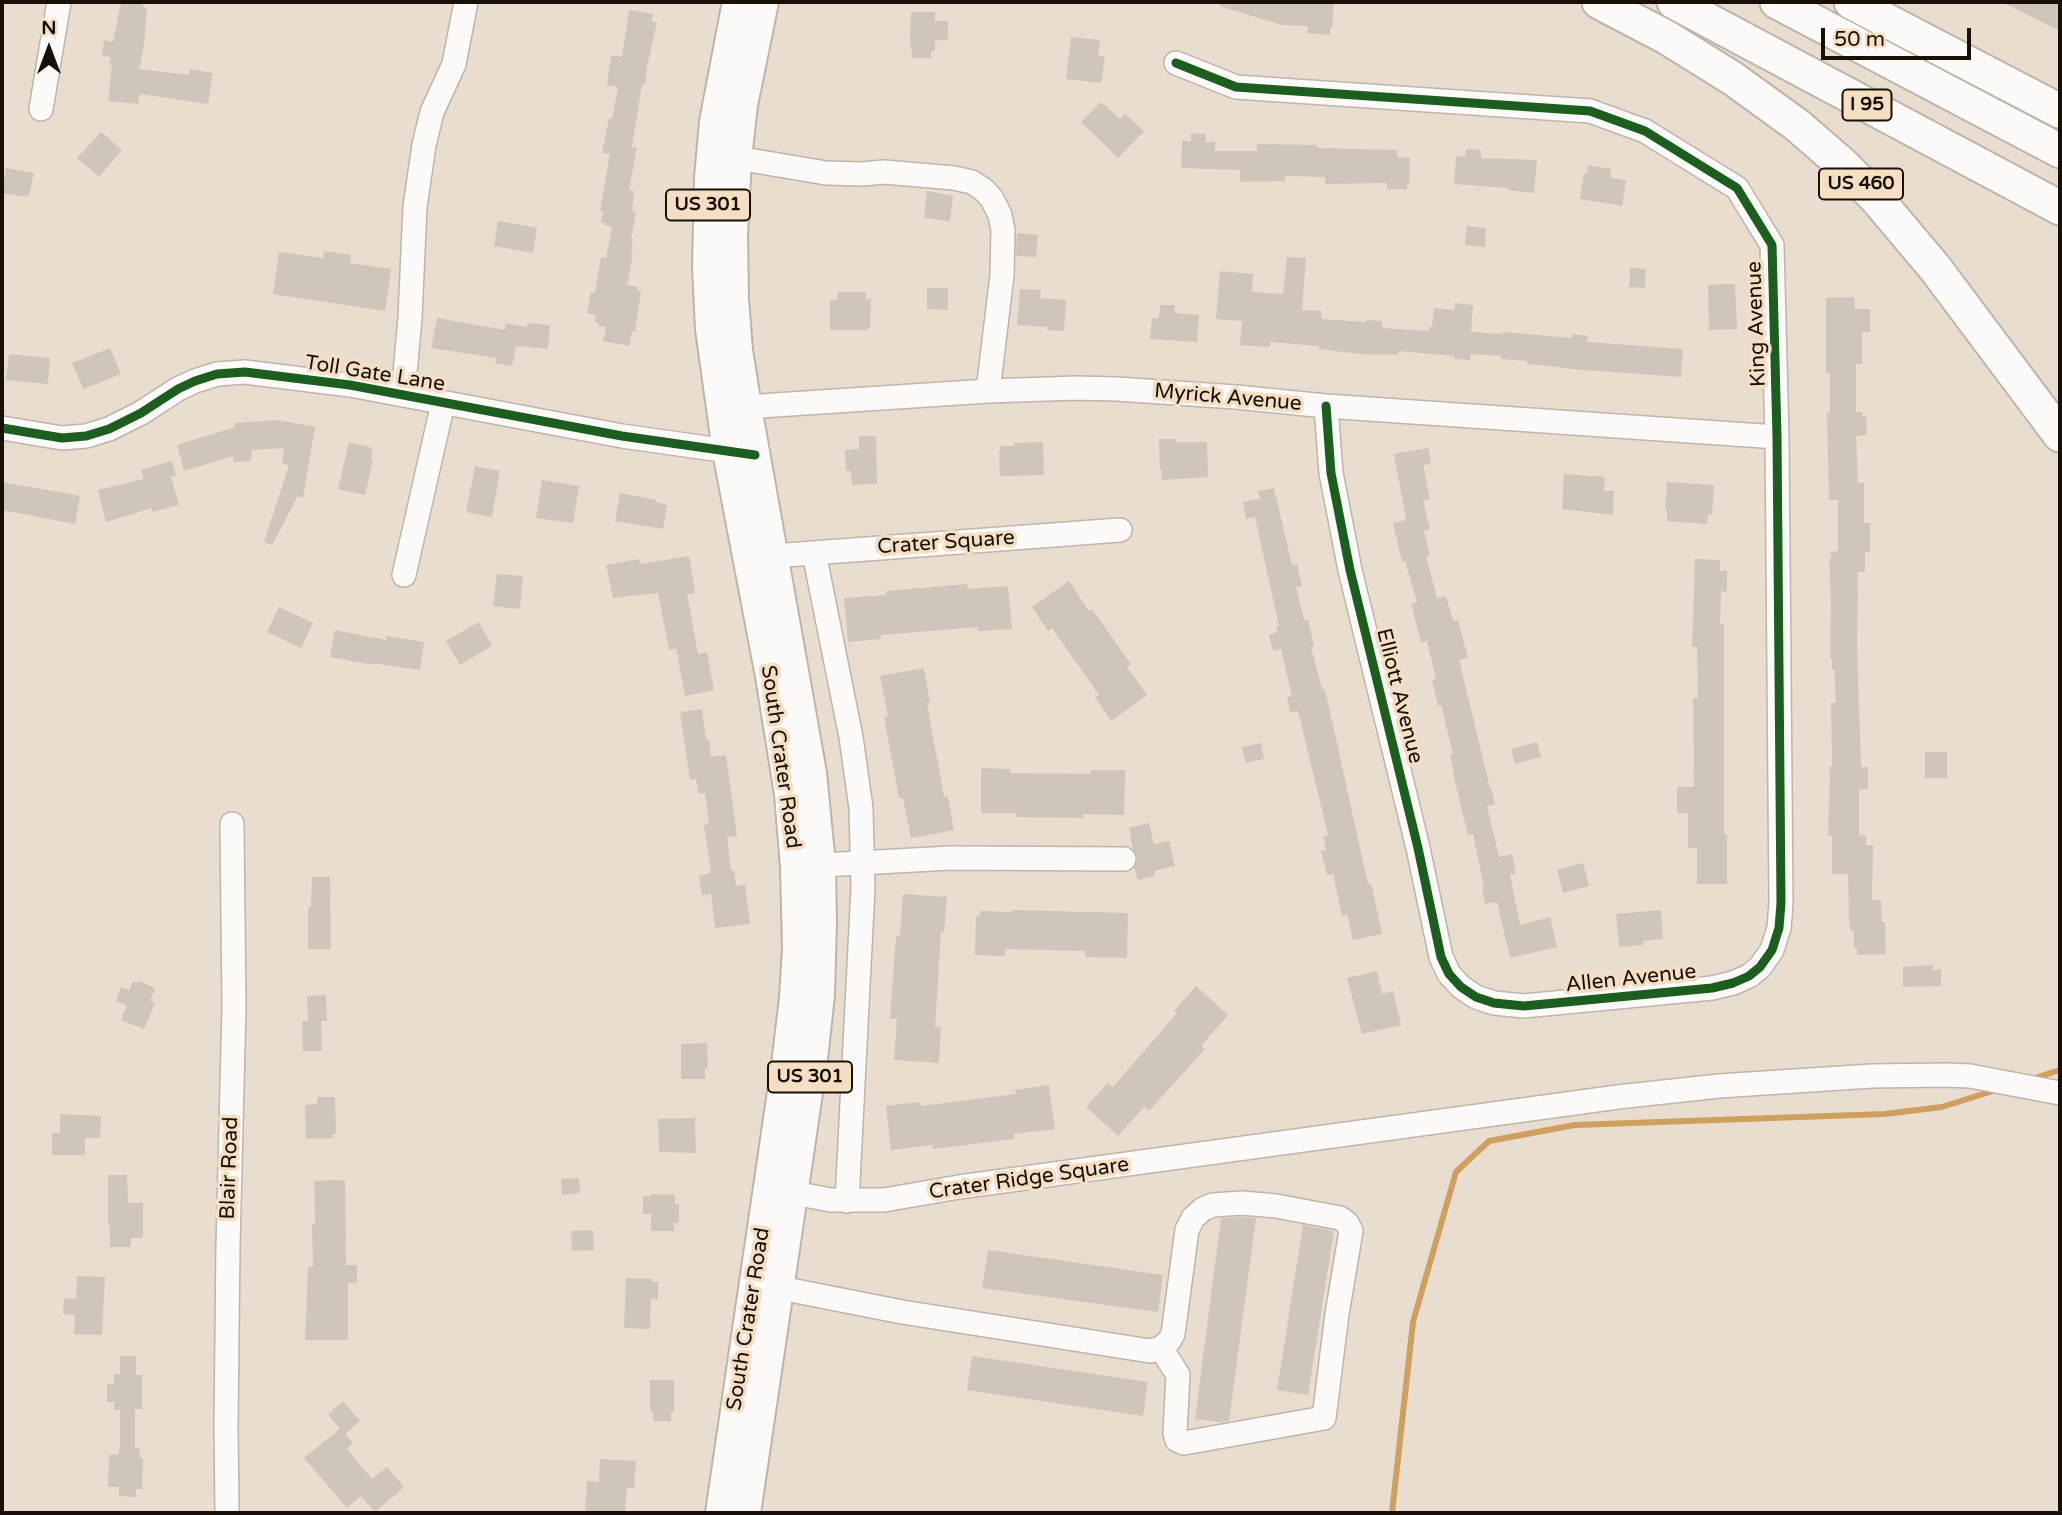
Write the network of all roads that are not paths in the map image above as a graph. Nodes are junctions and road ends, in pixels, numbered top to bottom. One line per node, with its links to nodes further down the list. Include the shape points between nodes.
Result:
1 (59, 2): 10 (street)
2 (466, 2): 16 (street, via 454,64 432,111 424,145 415,207)
3 (737, 2): 19 (main road, South Crater Road / US 301, via 714,122 707,267 709,317)
4 (764, 2): 13 (main road, South Crater Road / US 301)
5 (1599, 2): 21 (highway, US 460, via 1732,78 1842,164 1936,268)
6 (1674, 2): 14 (highway, I 95)
7 (1777, 2): 12 (highway, I 95)
8 (1851, 2): 11 (highway)
9 (1176, 63): 22 (street, King Avenue, via 1236,87 1590,111 1645,131 1738,188 1772,245)
10 (41, 109)
11 (2060, 111)
12 (2060, 150)
13 (737, 158): 15 (street, via 826,173 954,178 984,190 1000,215 1003,230); 19 (main road, South Crater Road / US 301, via 733,235 738,350)
14 (2060, 208)
15 (988, 391): 18 (street, Myrick Avenue, via 1077,388); 19 (street, Myrick Avenue)
16 (403, 395): 17 (street, Toll Gate Lane); 20 (street, Toll Gate Lane, via 245,372 217,374 178,389 109,429 86,436 61,438)
17 (443, 402): 23 (street, Toll Gate Lane); 28 (street)
18 (1326, 406): 22 (street, Myrick Avenue); 34 (street, Elliott Avenue, via 1331,473 1350,570 1441,957)
19 (733, 408): 23 (main road, South Crater Road / US 301); 24 (main road, South Crater Road / US 301)
20 (2, 428)
21 (2060, 435)
22 (1777, 437): 33 (street, King Avenue)
23 (727, 451): 24 (street, Toll Gate Lane); 32 (main road, South Crater Road / US 301, via 789,794)
24 (755, 455): 27 (main road, South Crater Road / US 301)
25 (1120, 530): 26 (street, Crater Square)
26 (814, 553): 27 (street, Crater Square); 31 (street, via 851,737)
27 (773, 556): 32 (main road, South Crater Road / US 301, via 805,728)
28 (404, 575)
29 (232, 824): 40 (street, Blair Road)
30 (1124, 859): 31 (street, via 950,858)
31 (863, 863): 32 (street); 37 (street)
32 (808, 866): 36 (main road, South Crater Road / US 301, via 822,922 820,995); 38 (main road, South Crater Road / US 301)
33 (1779, 928): 34 (street, Allen Avenue, via 1760,967 1734,983 1712,988 1524,1006 1494,1003)
34 (1461, 987)
35 (2060, 1093): 37 (street, Crater Ridge Square, via 1947,1075 1719,1086 884,1200)
36 (794, 1194): 37 (street, Crater Ridge Square); 38 (main road, South Crater Road / US 301)
37 (847, 1201)
38 (767, 1286): 39 (street, via 1150,1351); 41 (main road, South Crater Road / US 301); 42 (main road, South Crater Road / US 301)
39 (1161, 1348): 39 (street, via 1173,1334 1187,1230 1203,1209 1242,1203 1276,1206 1347,1223 1351,1231 1324,1418 1184,1443 1177,1440 1178,1375)
40 (227, 1513)
41 (720, 1513)
42 (746, 1513)

